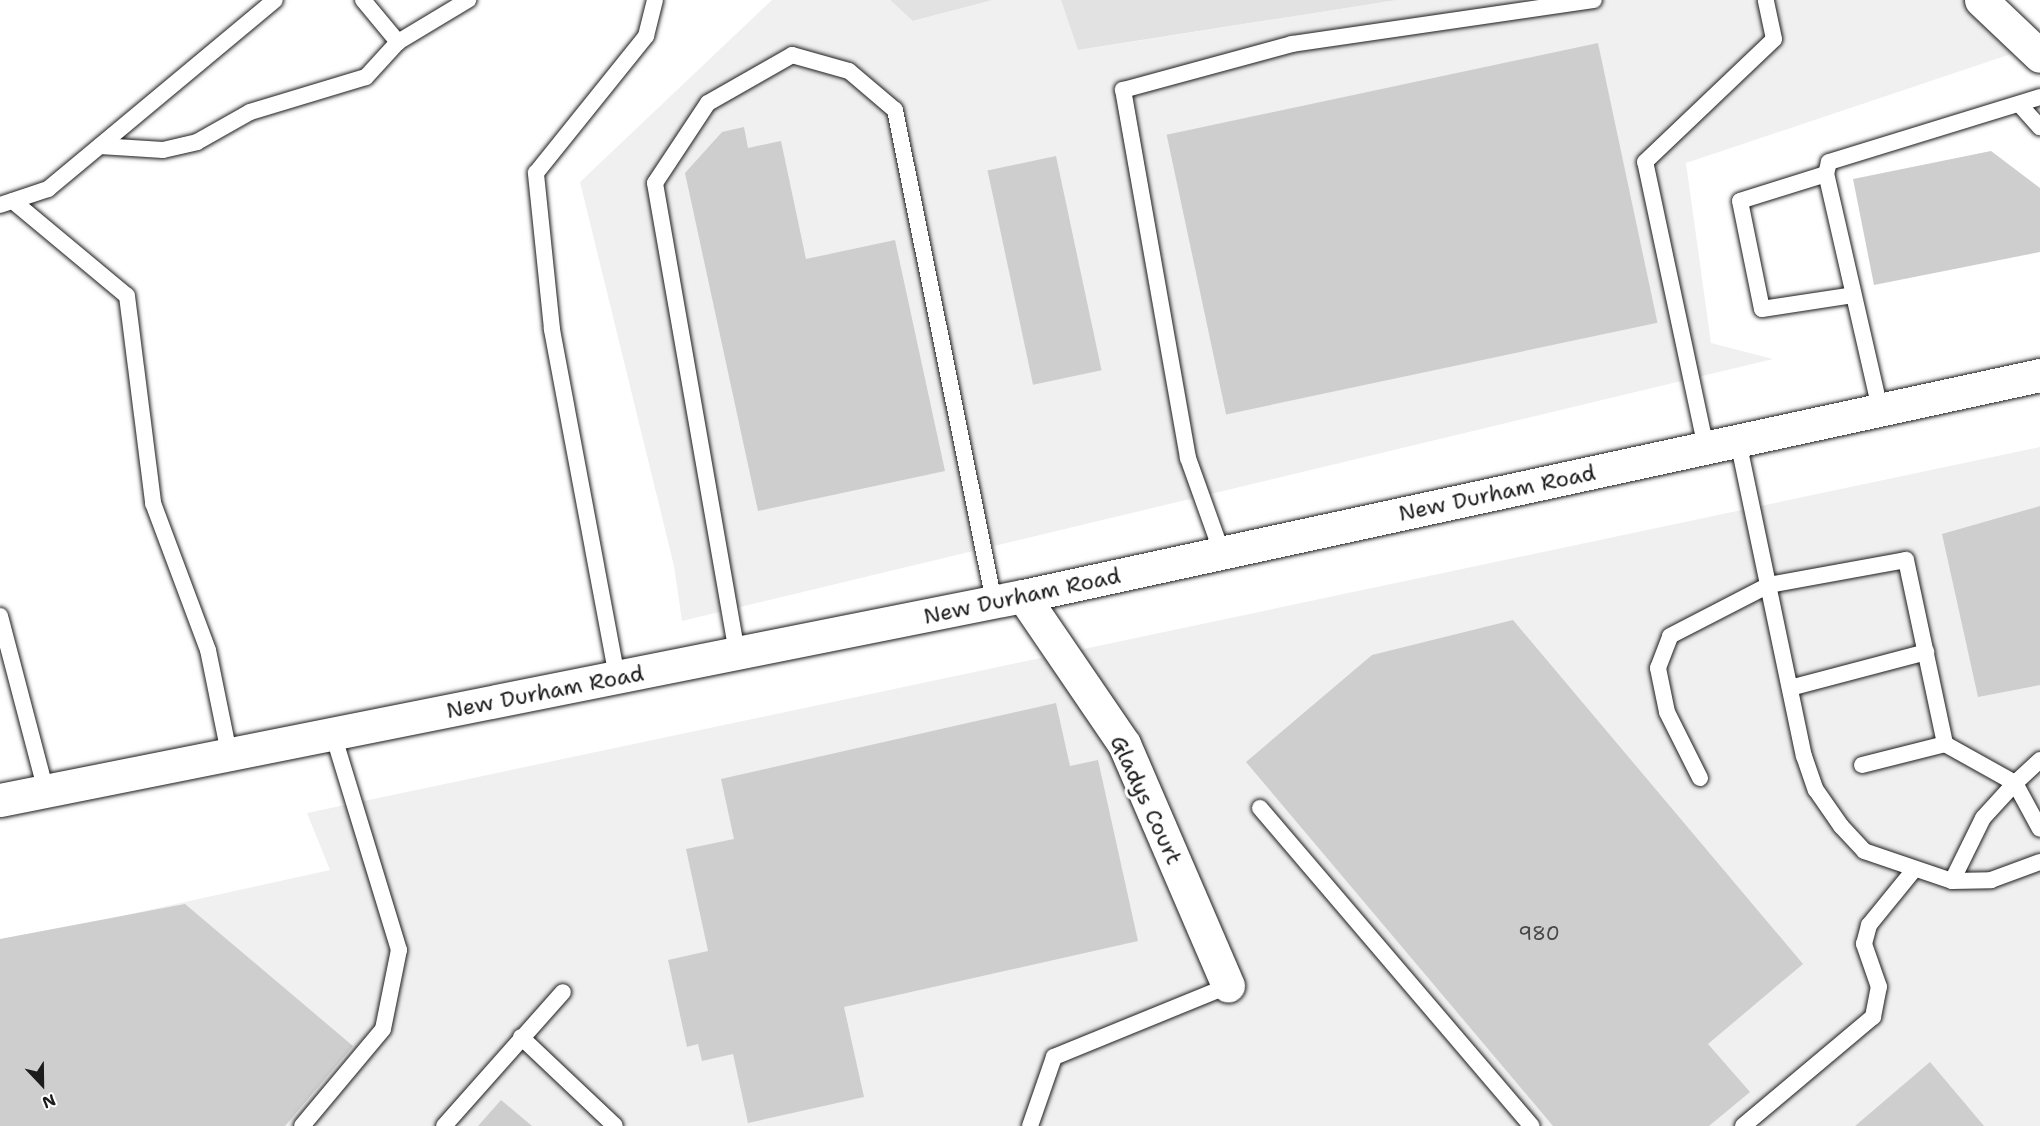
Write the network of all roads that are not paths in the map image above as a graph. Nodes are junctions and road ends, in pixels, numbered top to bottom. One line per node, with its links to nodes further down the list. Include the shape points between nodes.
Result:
1 (275, 0): 13 (lane)
2 (363, 0): 8 (lane)
3 (468, 0): 8 (lane)
4 (655, 0): 27 (lane, via 646,36 536,173 552,329)
5 (1594, 0): 21 (lane, via 1292,44 1123,90 1188,458)
6 (1766, 0): 20 (lane, via 1774,39 1645,162)
7 (1981, 0): 9 (main road)
8 (398, 42): 13 (lane, via 366,77 250,112 197,142 163,150)
9 (2040, 56)
10 (2040, 97): 11 (lane)
11 (2020, 105): 12 (lane); 14 (lane, via 1855,150 1829,162)
12 (2040, 126)
13 (100, 146): 15 (lane, via 48,189)
14 (1826, 174): 16 (lane); 16 (lane, via 1740,201 1762,309)
15 (7, 203): 31 (lane, via 127,296 153,503 208,650)
16 (1854, 295): 18 (lane)
17 (2040, 375): 18 (main road, New Durham Road)
18 (1880, 409): 19 (main road, New Durham Road)
19 (1738, 441): 20 (main road, New Durham Road); 22 (lane)
20 (1706, 448): 21 (main road, New Durham Road)
21 (1222, 553): 23 (main road, New Durham Road)
22 (1769, 585): 25 (lane, via 1906,560); 28 (lane); 34 (lane, via 1670,636 1658,668 1667,712)
23 (1009, 599): 26 (main road, New Durham Road); 26 (lane, via 895,110 849,70 792,55 708,103 655,183); 43 (main road, Gladys Court, via 1124,744)
24 (0, 616): 36 (lane)
25 (1926, 652): 28 (lane); 30 (lane)
26 (736, 653): 27 (main road, New Durham Road)
27 (617, 677): 29 (main road, New Durham Road)
28 (1791, 688): 41 (lane, via 1816,790 1864,851)
29 (333, 734): 31 (main road, New Durham Road); 46 (lane, via 399,950 383,1029)
30 (1945, 744): 33 (lane); 35 (lane)
31 (229, 753): 36 (main road, New Durham Road)
32 (2040, 760): 35 (lane)
33 (1862, 765)
34 (1700, 778)
35 (2015, 783): 39 (lane); 42 (lane, via 1983,818)
36 (46, 791): 37 (main road, New Durham Road)
37 (0, 800)
38 (1260, 808): 50 (lane)
39 (2040, 829)
40 (2040, 862): 42 (lane, via 1991,880)
41 (1913, 872): 42 (lane); 51 (lane, via 1869,925 1864,944 1879,987 1873,1017)
42 (1952, 881)
43 (1228, 986): 49 (lane, via 1054,1058)
44 (563, 992): 45 (lane)
45 (521, 1037): 47 (lane); 48 (lane)
46 (302, 1126)
47 (444, 1126)
48 (615, 1126)
49 (1030, 1126)
50 (1532, 1126)
51 (1743, 1126)

